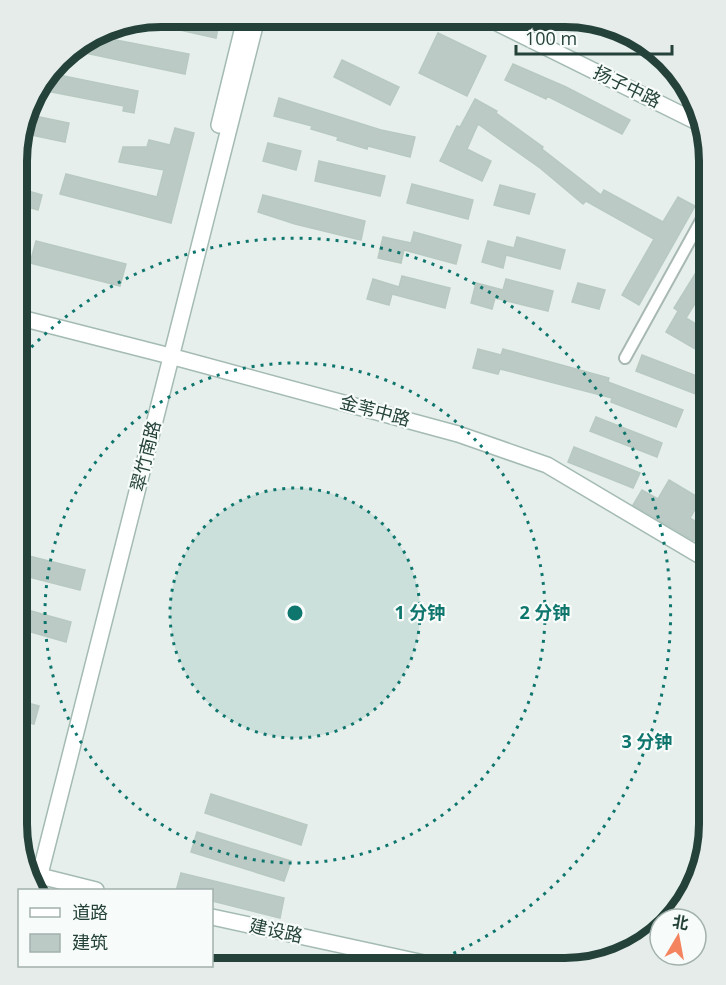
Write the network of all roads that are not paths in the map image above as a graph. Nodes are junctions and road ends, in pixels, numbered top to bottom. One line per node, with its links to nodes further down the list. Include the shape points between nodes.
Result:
1 (243, 27): 9 (main road, 翠竹南路)
2 (255, 27): 9 (main road, 翠竹南路)
3 (505, 27): 6 (main road, 扬子中路)
4 (528, 27): 5 (main road, 扬子中路)
5 (687, 107)
6 (692, 119)
7 (699, 226): 10 (street)
8 (27, 319): 9 (main road, 金苇中路)
9 (166, 354): 11 (main road, 金苇中路, via 458,434 547,465); 12 (main road, 翠竹南路)
10 (625, 358)
11 (699, 555)
12 (35, 870)
13 (39, 879): 14 (main road)
14 (86, 889)
15 (213, 917): 16 (main road, 建设路)
16 (401, 958)

